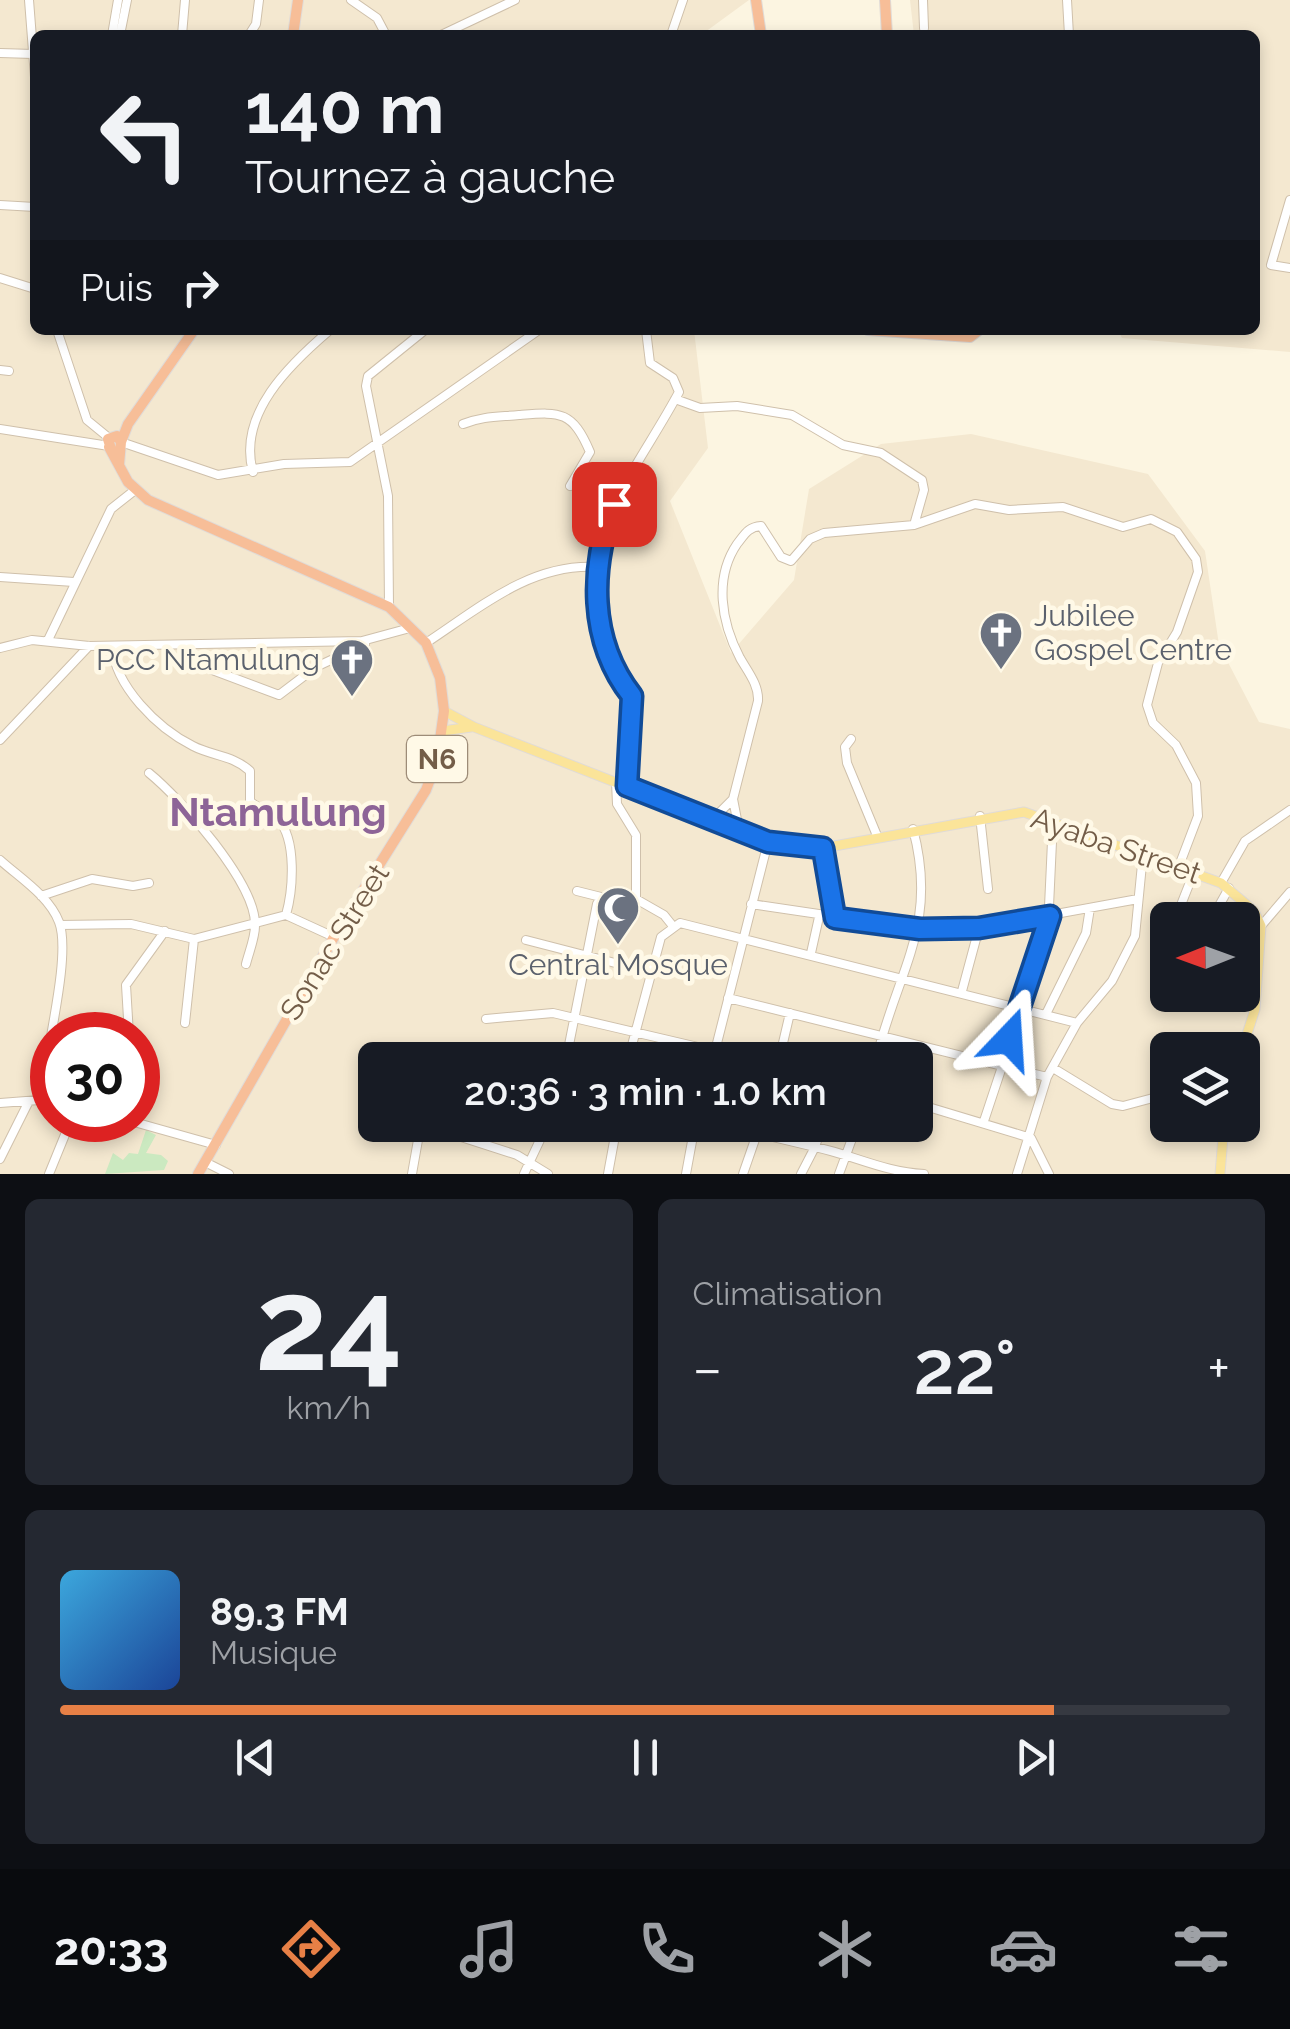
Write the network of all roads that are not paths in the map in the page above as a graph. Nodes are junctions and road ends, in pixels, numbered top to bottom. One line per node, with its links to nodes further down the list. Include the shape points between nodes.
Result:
1 (29, 0): 15 (street)
2 (118, 0): 16 (street)
3 (127, 0): 17 (street)
4 (185, 0): 18 (street)
5 (259, 0): 19 (street)
6 (298, 0): 20 (highway)
7 (351, 0): 21 (street)
8 (515, 0): 22 (street)
9 (683, 0): 23 (street)
10 (756, 0): 24 (highway)
11 (885, 0): 25 (highway)
12 (922, 0): 14 (street)
13 (1067, 0): 26 (street)
14 (924, 28)
15 (31, 30)
16 (113, 30)
17 (121, 30)
18 (182, 30)
19 (252, 30)
20 (293, 30)
21 (383, 30)
22 (452, 30)
23 (673, 30)
24 (760, 30)
25 (887, 30)
26 (1069, 30)
27 (0, 54): 28 (street)
28 (30, 54)
29 (1290, 200): 32 (street, via 1271,265)
30 (0, 205): 31 (street)
31 (30, 207)
32 (1290, 268)
33 (0, 278): 34 (street)
34 (30, 287)
35 (59, 335): 44 (street)
36 (190, 335): 48 (highway)
37 (325, 335): 50 (street, via 267,399 248,446)
38 (419, 335): 47 (street, via 368,376)
39 (532, 335): 47 (street)
40 (647, 335): 43 (street, via 650,363 677,382)
41 (941, 335): 42 (highway)
42 (973, 335)
43 (675, 399): 53 (street, via 700,408 792,414 842,445 888,457 922,480); 54 (street, via 614,504)
44 (87, 420): 48 (street); 49 (street)
45 (463, 424): 51 (street, via 554,411 578,427 590,452)
46 (0, 428): 49 (street)
47 (378, 439): 50 (street, via 350,462); 57 (street, via 391,528)
48 (113, 442): 49 (street); 50 (street, via 218,475); 52 (highway)
49 (76, 443)
50 (254, 472)
51 (570, 486)
52 (135, 490): 56 (street, via 111,509); 57 (highway, via 166,510)
53 (914, 525): 74 (street, via 816,534 791,561 781,557 768,530 754,526 727,560 722,594 734,646 758,694); 86 (street, via 975,504 1010,510 1058,506 1122,527 1157,520 1182,536 1198,572 1158,663 1148,705 1153,723 1176,745 1196,783 1198,816)
54 (595, 567): 61 (street, via 560,569 510,587); 73 (street, via 605,648 632,696)
55 (0, 577): 56 (street)
56 (74, 582): 59 (street)
57 (389, 607): 58 (highway)
58 (410, 628): 60 (street); 61 (highway)
59 (48, 640): 62 (street); 64 (street)
60 (374, 640): 63 (street); 65 (street, via 316,667 279,695)
61 (426, 642): 66 (highway, Sonac Street / N6)
62 (89, 646): 63 (street); 70 (street)
63 (112, 646): 101 (street, via 118,677 142,704 184,742 250,771 250,801 275,816 288,840)
64 (0, 648)
65 (192, 662)
66 (444, 711): 67 (main road, Ayaba Street); 68 (highway, Sonac Street / N6)
67 (474, 727): 68 (main road); 72 (main road, Ayaba Street)
68 (443, 731): 113 (highway, Sonac Street / N6, via 426,790)
69 (850, 739): 81 (street, via 847,763)
70 (0, 740)
71 (149, 773): 105 (street, via 228,860)
72 (616, 782): 73 (main road, Ayaba Street); 95 (street, via 617,804 636,836)
73 (627, 786): 77 (main road, Ayaba Street)
74 (732, 798): 77 (street); 80 (street)
75 (1290, 810): 89 (street, via 1245,840)
76 (980, 816): 78 (main road, Ayaba Street, via 1024,812); 79 (main road, Ayaba Street); 90 (street)
77 (712, 820): 80 (main road, Ayaba Street)
78 (1052, 820): 84 (main road, Ayaba Street); 103 (street)
79 (913, 829): 81 (main road, Ayaba Street); 110 (street, via 923,884)
80 (739, 830): 82 (main road, Ayaba Street)
81 (878, 838): 83 (main road, Ayaba Street)
82 (768, 842): 83 (main road, Ayaba Street); 99 (street)
83 (823, 848): 104 (street)
84 (1143, 854): 86 (main road, Ayaba Street); 96 (street)
85 (0, 860): 93 (street)
86 (1179, 866): 87 (main road, Ayaba Street)
87 (1194, 872): 89 (main road, Ayaba Street); 97 (street)
88 (149, 883): 93 (street, via 92,879)
89 (1225, 886): 98 (street); 108 (main road, Ayaba Street)
90 (988, 889)
91 (577, 891): 94 (street)
92 (1290, 892): 108 (street)
93 (41, 896): 106 (street)
94 (601, 897): 95 (street); 117 (street)
95 (636, 899): 107 (street)
96 (1138, 899): 100 (street); 131 (street, via 1128,952)
97 (1183, 902)
98 (1218, 902)
99 (751, 904): 102 (street); 112 (street)
100 (1090, 908): 103 (street); 127 (street, via 1086,933)
101 (286, 915): 105 (street); 113 (street)
102 (819, 916): 104 (street); 116 (street)
103 (1050, 916): 109 (street); 123 (street)
104 (835, 918): 110 (street)
105 (256, 922): 114 (street); 118 (street)
106 (60, 925): 111 (street); 124 (street)
107 (672, 925): 112 (street); 119 (street, via 661,936)
108 (1261, 926): 133 (main road, via 1259,981)
109 (979, 928): 110 (street); 121 (street)
110 (920, 929): 120 (street)
111 (166, 930): 114 (street); 125 (street, via 126,985)
112 (742, 936): 116 (street); 122 (street)
113 (334, 938): 160 (highway, Sonac Street / N6)
114 (194, 939): 130 (street)
115 (526, 940): 117 (street)
116 (811, 953): 120 (street)
117 (586, 958): 119 (street); 128 (street)
118 (246, 964)
119 (650, 972): 132 (street)
120 (903, 976): 121 (street); 134 (street)
121 (962, 991): 123 (street)
122 (728, 998): 126 (street); 138 (street)
123 (1021, 1007): 127 (street); 141 (street)
124 (54, 1012)
125 (128, 1012)
126 (790, 1013): 134 (street); 139 (street)
127 (1046, 1014): 131 (street)
128 (578, 1017): 129 (street); 132 (street); 135 (street)
129 (486, 1019)
130 (185, 1023)
131 (1077, 1023): 142 (street)
132 (634, 1032): 136 (street); 137 (street)
133 (1246, 1032)
134 (882, 1035): 140 (street); 141 (street)
135 (571, 1042)
136 (632, 1042)
137 (667, 1042)
138 (717, 1042)
139 (783, 1042)
140 (880, 1042)
141 (1000, 1066): 143 (street); 148 (street)
142 (1053, 1068): 143 (street); 144 (street, via 1112,1104)
143 (1047, 1078): 150 (street)
144 (1150, 1099)
145 (0, 1103): 146 (street)
146 (28, 1104): 163 (street)
147 (933, 1108): 148 (street)
148 (984, 1121): 150 (street)
149 (160, 1129): 160 (street)
150 (1031, 1138): 178 (street); 179 (street)
151 (62, 1142): 166 (street)
152 (541, 1142): 165 (street)
153 (613, 1142): 172 (street)
154 (692, 1142): 173 (street)
155 (754, 1142): 174 (street)
156 (799, 1142): 161 (street)
157 (817, 1142): 161 (street)
158 (851, 1142): 162 (street)
159 (1223, 1142): 180 (main road)
160 (216, 1145): 164 (highway, Sonac Street / N6)
161 (815, 1147): 162 (street); 175 (street)
162 (846, 1154): 176 (street); 177 (street, via 880,1170)
163 (0, 1159)
164 (205, 1162): 167 (highway, Sonac Street / N6); 168 (street)
165 (532, 1163): 169 (street, via 427,1126); 170 (street); 171 (street)
166 (50, 1174)
167 (198, 1174)
168 (228, 1174)
169 (412, 1174)
170 (524, 1174)
171 (548, 1174)
172 (608, 1174)
173 (686, 1174)
174 (743, 1174)
175 (801, 1174)
176 (838, 1174)
177 (924, 1174)
178 (1017, 1174)
179 (1049, 1174)
180 (1220, 1174)

